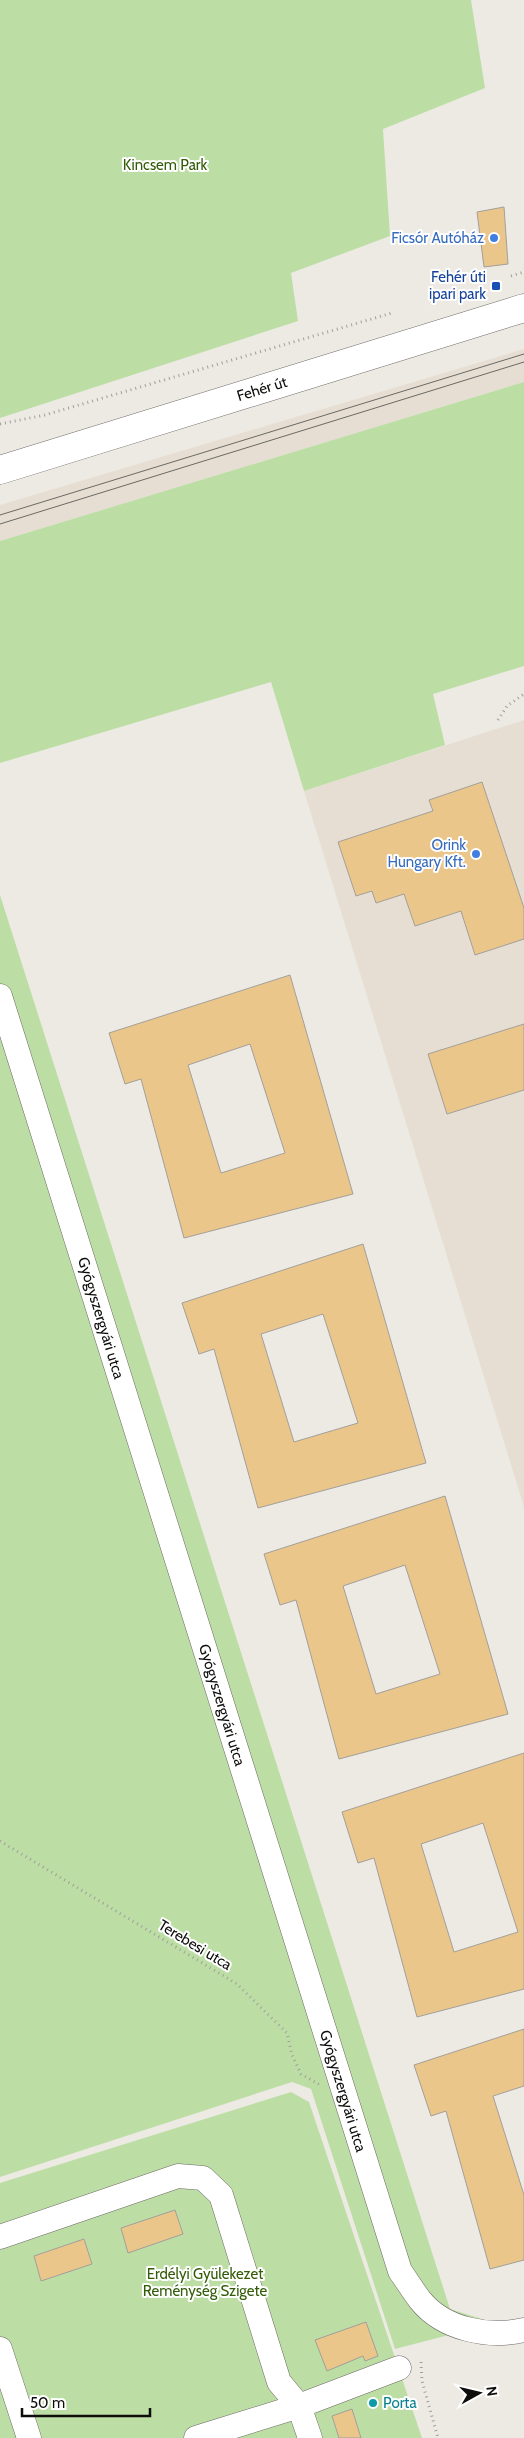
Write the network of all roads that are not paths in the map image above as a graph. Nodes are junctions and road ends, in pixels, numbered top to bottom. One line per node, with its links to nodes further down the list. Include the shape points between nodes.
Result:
1 (524, 308): 2 (main road, Fehér út)
2 (0, 470)
3 (0, 996): 5 (street, Gyógyszergyári utca, via 400,2271 421,2302 448,2322 479,2332 507,2334)
4 (0, 2237): 8 (street, via 178,2176 203,2178 220,2195 279,2382)
5 (524, 2330)
6 (0, 2349): 9 (street)
7 (410, 2365): 8 (street)
8 (299, 2406): 10 (street); 11 (street)
9 (29, 2438)
10 (196, 2438)
11 (310, 2438)

